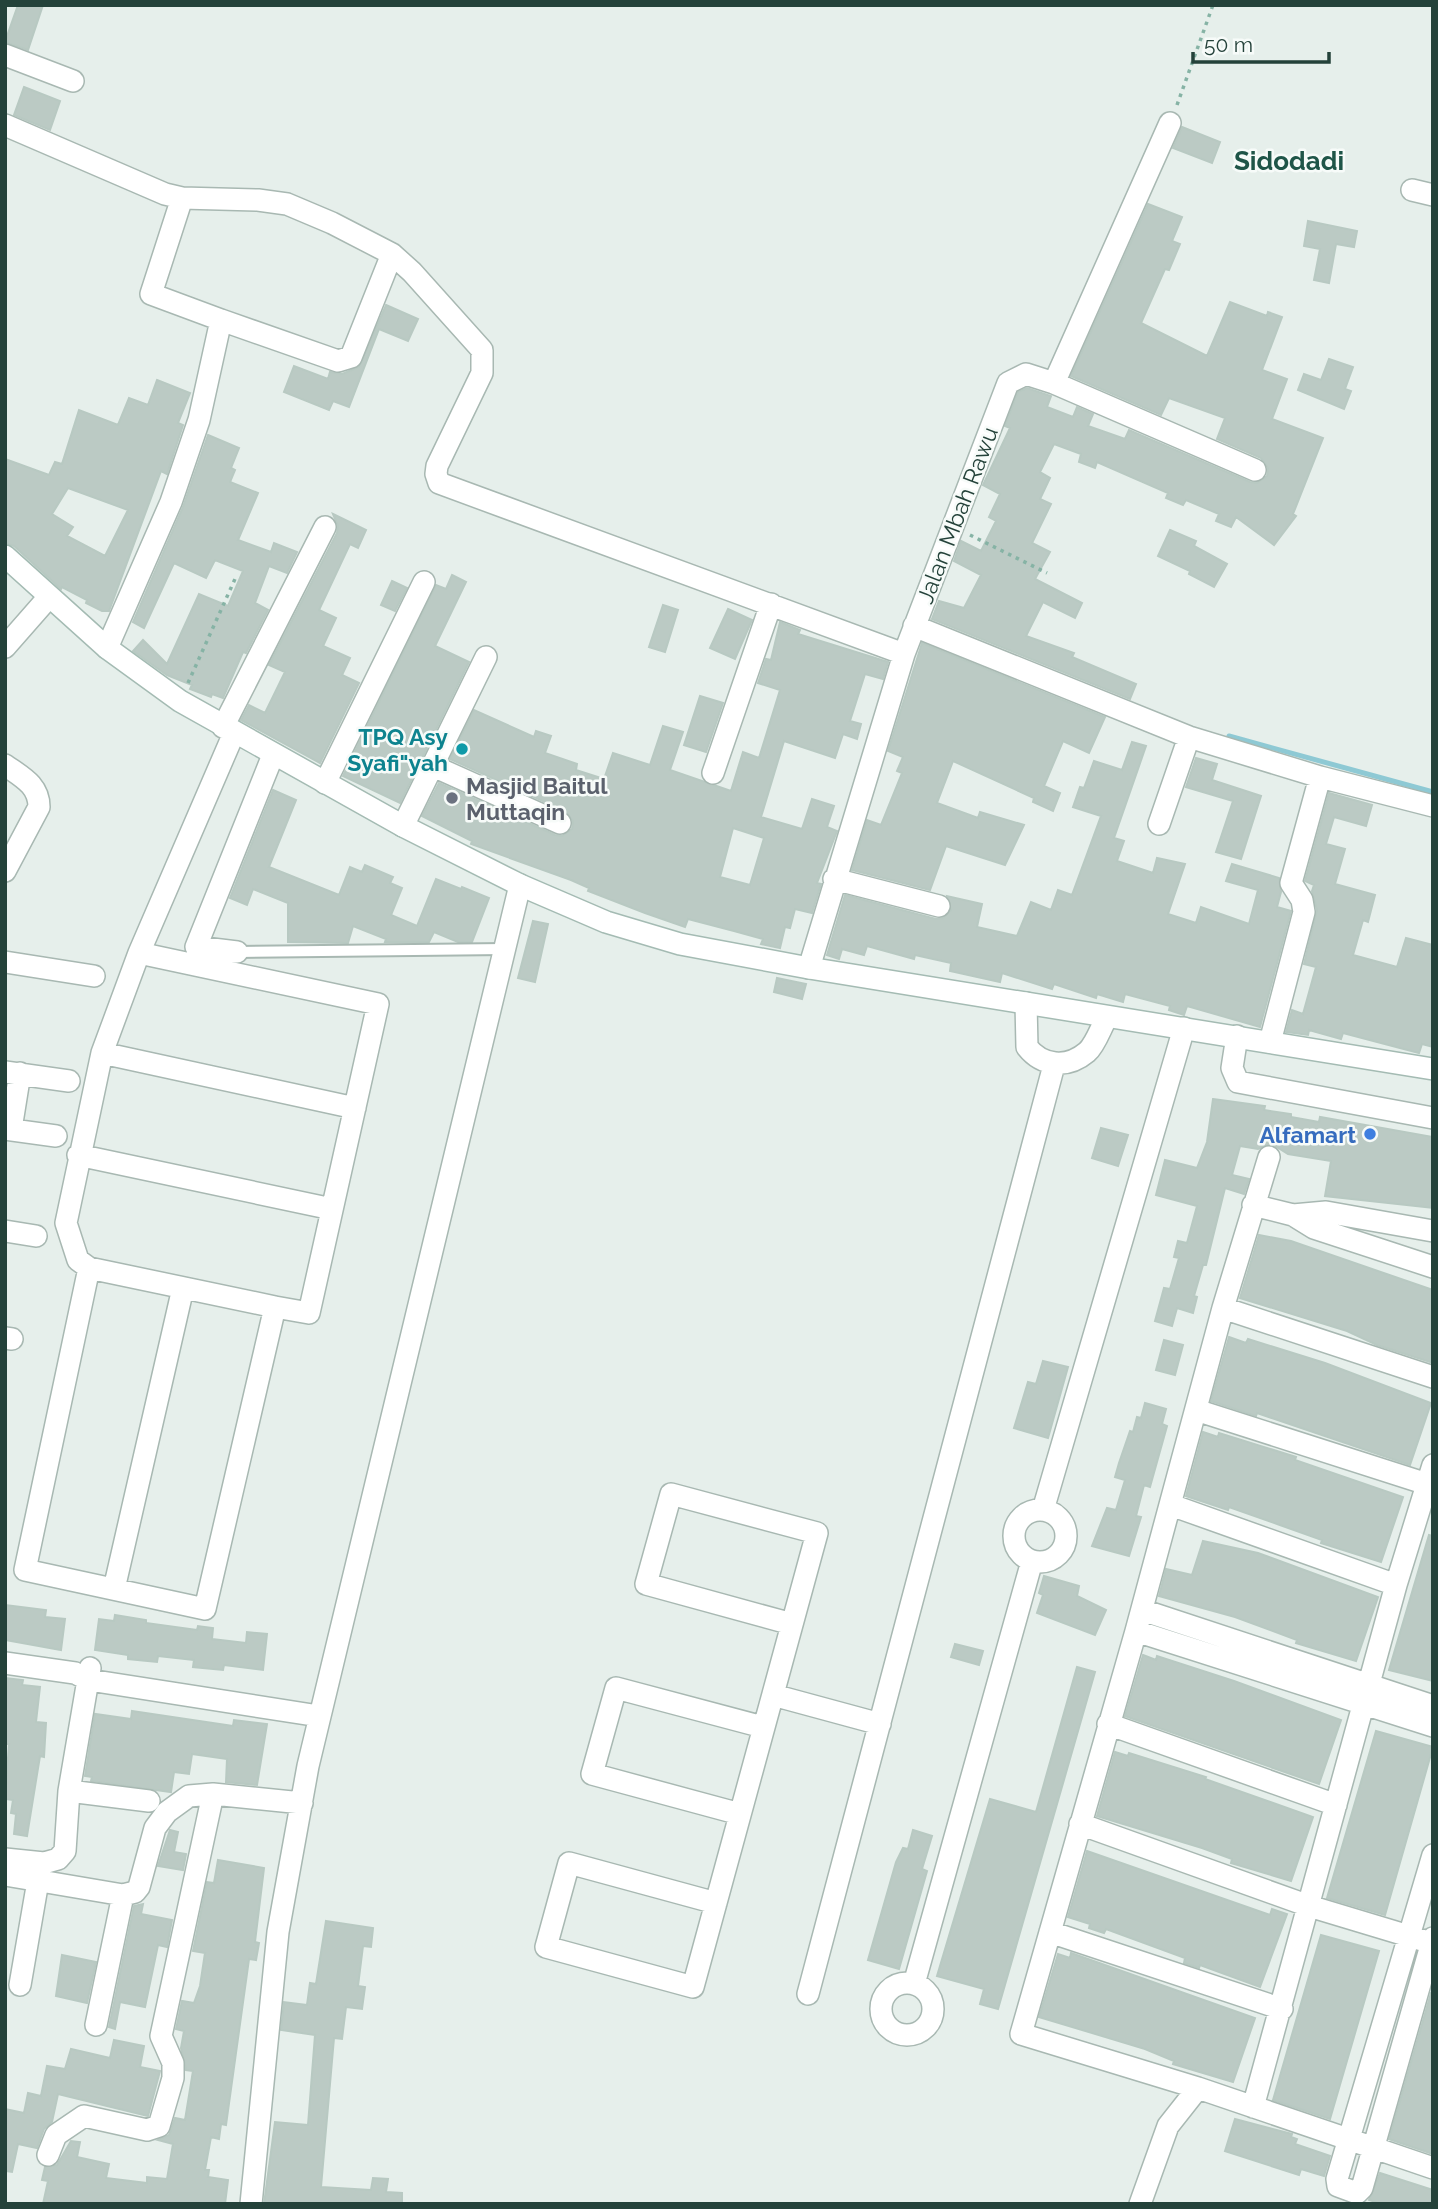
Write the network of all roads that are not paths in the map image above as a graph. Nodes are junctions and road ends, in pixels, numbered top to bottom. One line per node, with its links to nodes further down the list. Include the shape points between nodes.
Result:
1 (5, 55): 2 (street)
2 (73, 81)
3 (1170, 123): 10 (street)
4 (5, 125): 7 (street)
5 (1412, 190): 6 (street)
6 (1433, 195)
7 (182, 198): 8 (street, via 287,204); 9 (street, via 150,291 155,298)
8 (390, 258): 9 (street, via 351,357 345,360); 16 (street, via 412,272 482,349 482,373 438,466 439,482)
9 (221, 320): 19 (street, via 199,421 171,502)
10 (1054, 383): 11 (street, Jalan Mbah Rawu); 17 (street, Jalan Mbah Rawu, via 1026,374 1008,383)
11 (1255, 470)
12 (325, 527): 22 (street)
13 (5, 556): 15 (street)
14 (424, 582): 29 (street)
15 (40, 607): 18 (street); 19 (street)
16 (769, 609): 20 (street); 27 (street)
17 (914, 626): 20 (street, Jalan Mbah Rawu); 23 (street)
18 (5, 647)
19 (107, 648): 22 (street)
20 (904, 654): 35 (street, Jalan Mbah Rawu)
21 (486, 657): 26 (street)
22 (229, 730): 24 (street); 40 (street)
23 (1189, 737): 28 (street); 32 (street)
24 (273, 755): 29 (street); 39 (street, via 196,947)
25 (5, 765): 34 (street, via 35,787 39,807)
26 (433, 766): 31 (street); 33 (street)
27 (713, 773)
28 (1320, 777): 30 (street); 48 (street, via 1291,881 1304,912)
29 (325, 783): 33 (street)
30 (1433, 806)
31 (560, 823)
32 (1159, 824)
33 (403, 826): 36 (street)
34 (5, 871)
35 (834, 878): 37 (street); 42 (street, Jalan Mbah Rawu)
36 (520, 886): 38 (street); 42 (street, via 606,922 680,944)
37 (939, 906)
38 (505, 949): 39 (lane); 88 (street)
39 (237, 952)
40 (139, 953): 49 (street); 54 (street, via 378,1004)
41 (5, 962): 43 (street)
42 (809, 968): 44 (street)
43 (94, 976)
44 (1026, 1003): 45 (street); 50 (street, via 1027,1047)
45 (1107, 1017): 46 (street); 50 (street, via 1088,1051)
46 (1184, 1028): 47 (street); 75 (street)
47 (1237, 1036): 48 (street); 55 (street, via 1232,1068 1238,1082)
48 (1270, 1042): 51 (street)
49 (102, 1053): 54 (street); 58 (street)
50 (1054, 1065): 89 (street)
51 (1433, 1069)
52 (12, 1072): 53 (street); 56 (street)
53 (69, 1081)
54 (355, 1108): 61 (street)
55 (1433, 1118)
56 (8, 1129): 57 (street)
57 (57, 1136)
58 (78, 1154): 61 (street); 67 (street, via 66,1223 78,1260)
59 (1269, 1157): 60 (street)
60 (1253, 1205): 62 (street); 70 (street)
61 (332, 1209): 69 (street, via 309,1313)
62 (1293, 1215): 64 (street, via 1326,1212); 66 (street, via 1314,1228)
63 (5, 1231): 65 (street)
64 (1433, 1231)
65 (36, 1236)
66 (1433, 1267)
67 (89, 1268): 68 (street); 78 (street, via 25,1570)
68 (183, 1287): 69 (street); 78 (street)
69 (275, 1307): 78 (street, via 205,1609)
70 (1223, 1308): 71 (street); 72 (street)
71 (1433, 1377)
72 (1196, 1410): 73 (street); 74 (street)
73 (1430, 1475): 77 (street)
74 (1171, 1505): 77 (street); 79 (street)
75 (1043, 1510): 76 (street, via 1023,1517 1014,1536 1022,1555); 76 (street, via 1064,1523 1067,1536 1056,1558)
76 (1032, 1561): 110 (street)
77 (1396, 1585): 85 (street)
78 (114, 1589)
79 (1142, 1609): 81 (street); 83 (street)
80 (792, 1624): 80 (street, via 817,1533 671,1493 646,1584); 86 (street)
81 (1136, 1631): 83 (street); 90 (street)
82 (5, 1663): 84 (street)
83 (1279, 1664): 85 (street)
84 (85, 1674): 88 (street); 93 (street)
85 (1367, 1694): 87 (street); 91 (street); 97 (street)
86 (772, 1695): 89 (street); 92 (street)
87 (1433, 1706)
88 (320, 1711): 96 (street)
89 (880, 1724): 112 (street)
90 (1108, 1724): 97 (street); 99 (street)
91 (1433, 1726)
92 (764, 1727): 98 (street); 98 (street, via 616,1688 592,1774)
93 (69, 1791): 95 (street); 101 (street, via 65,1851 44,1863)
94 (212, 1794): 96 (street); 104 (street, via 189,1797 167,1812 149,1843 139,1887); 119 (street, via 161,2036 173,2063 173,2078 159,2126 147,2130 84,2116 56,2135)
95 (149, 1801)
96 (302, 1803): 121 (street, via 278,1932)
97 (1336, 1805): 106 (street)
98 (740, 1814): 105 (street)
99 (1080, 1824): 106 (street); 107 (street)
100 (1433, 1854): 108 (street)
101 (5, 1859)
102 (5, 1875): 103 (street)
103 (38, 1881): 104 (street); 111 (street)
104 (123, 1895): 114 (street)
105 (716, 1903): 105 (street, via 569,1863 546,1947 693,1987)
106 (1309, 1906): 108 (street); 113 (street)
107 (1050, 1932): 113 (street); 115 (street, via 1021,2034)
108 (1409, 1936): 109 (street); 117 (street)
109 (1432, 1942): 118 (street)
110 (914, 1984)
111 (20, 1985)
112 (808, 1994)
113 (1282, 2010): 116 (street)
114 (96, 2025)
115 (1198, 2088): 116 (street); 122 (street, via 1168,2126)
116 (1253, 2107): 117 (street)
117 (1350, 2141): 118 (street); 118 (street, via 1337,2182 1344,2191 1361,2191)
118 (1373, 2149): 120 (street)
119 (48, 2155)
120 (1433, 2168)
121 (251, 2204)
122 (1140, 2204)

